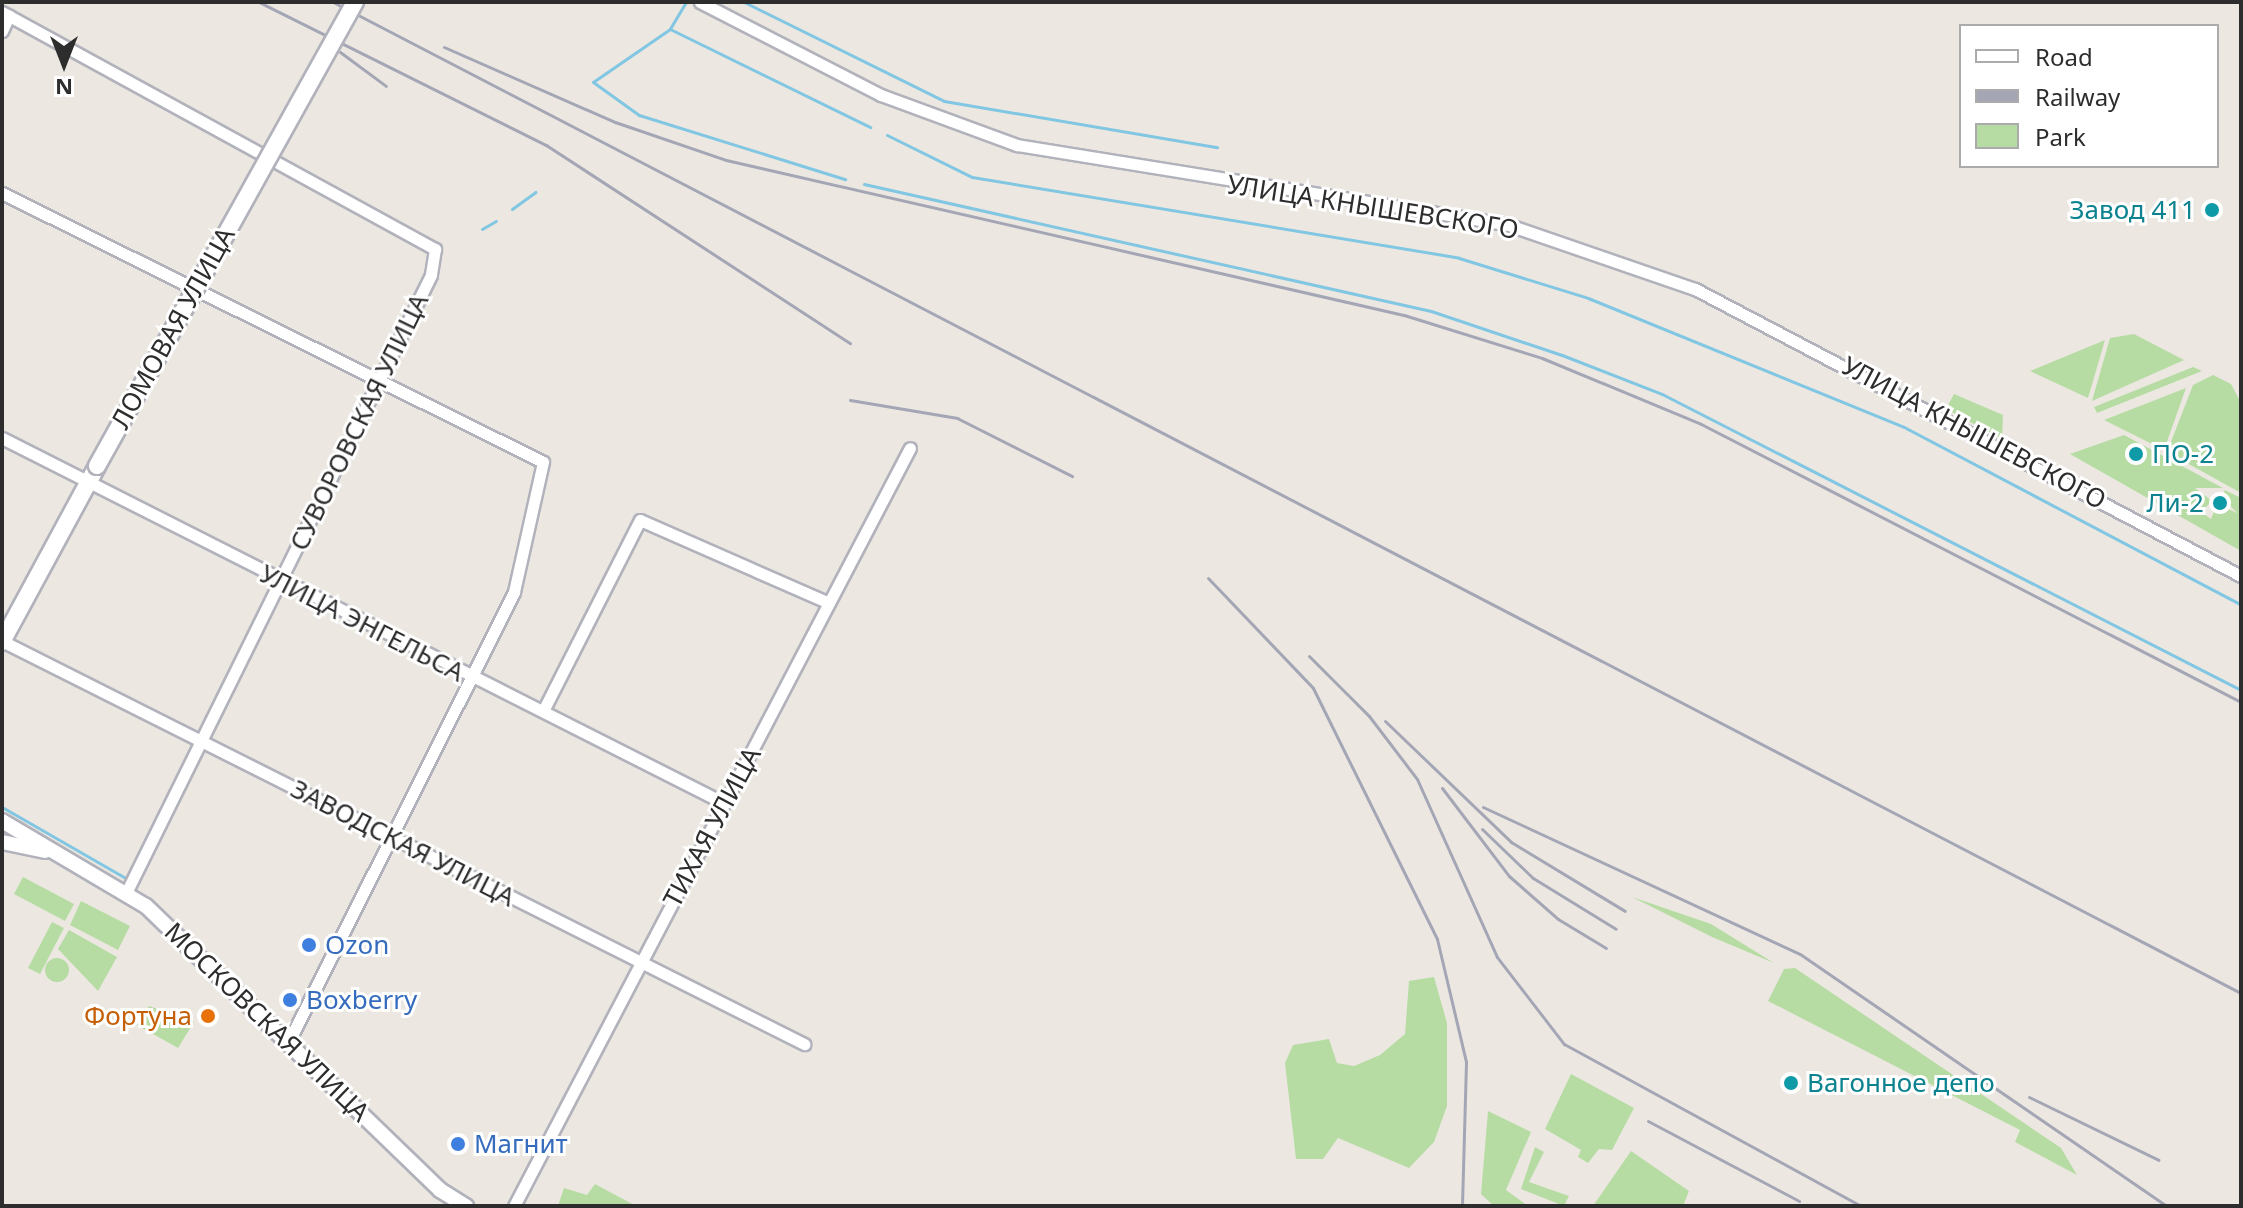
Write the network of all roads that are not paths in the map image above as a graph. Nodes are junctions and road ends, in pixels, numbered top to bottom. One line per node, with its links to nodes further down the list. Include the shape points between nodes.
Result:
1 (700, 2): 10 (street, УЛИЦА КНЫШЕВСКОГО, via 881,95 1017,145 1509,225 1695,289)
2 (351, 9): 9 (main road, ЛОМОВАЯ УЛИЦА, bridge)
3 (5, 13): 4 (street); 6 (street, СУВОРОВСКАЯ УЛИЦА, via 435,249 431,275)
4 (2, 31)
5 (2, 193): 6 (street)
6 (379, 380): 11 (street, СУВОРОВСКАЯ УЛИЦА); 14 (street, via 543,462 514,592)
7 (2, 438): 9 (street, УЛИЦА ЭНГЕЛЬСА)
8 (910, 448): 12 (street, ТИХАЯ УЛИЦА)
9 (92, 473): 11 (street, УЛИЦА ЭНГЕЛЬСА); 13 (main road, ЛОМОВАЯ УЛИЦА)
10 (2241, 576)
11 (280, 581): 14 (street, УЛИЦА ЭНГЕЛЬСА); 16 (street, СУВОРОВСКАЯ УЛИЦА)
12 (829, 603): 15 (street, via 640,520); 17 (street, ТИХАЯ УЛИЦА)
13 (2, 641): 16 (street, ЗАВОДСКАЯ УЛИЦА)
14 (466, 677): 15 (street, УЛИЦА ЭНГЕЛЬСА); 19 (street)
15 (544, 709): 17 (street, УЛИЦА ЭНГЕЛЬСА)
16 (201, 742): 19 (street, ЗАВОДСКАЯ УЛИЦА); 22 (street, СУВОРОВСКАЯ УЛИЦА)
17 (724, 803): 23 (street, ТИХАЯ УЛИЦА)
18 (2, 821): 21 (street, МОСКОВСКАЯ УЛИЦА)
19 (394, 836): 23 (street, ЗАВОДСКАЯ УЛИЦА); 24 (street)
20 (2, 842): 21 (street, МОСКОВСКАЯ УЛИЦА)
21 (57, 854): 22 (street, МОСКОВСКАЯ УЛИЦА)
22 (126, 893): 24 (street, МОСКОВСКАЯ УЛИЦА, via 195,948)
23 (639, 965): 25 (street, ЗАВОДСКАЯ УЛИЦА); 27 (street, ТИХАЯ УЛИЦА)
24 (288, 1043): 26 (street, МОСКОВСКАЯ УЛИЦА)
25 (804, 1044)
26 (466, 1206)
27 (514, 1206)

